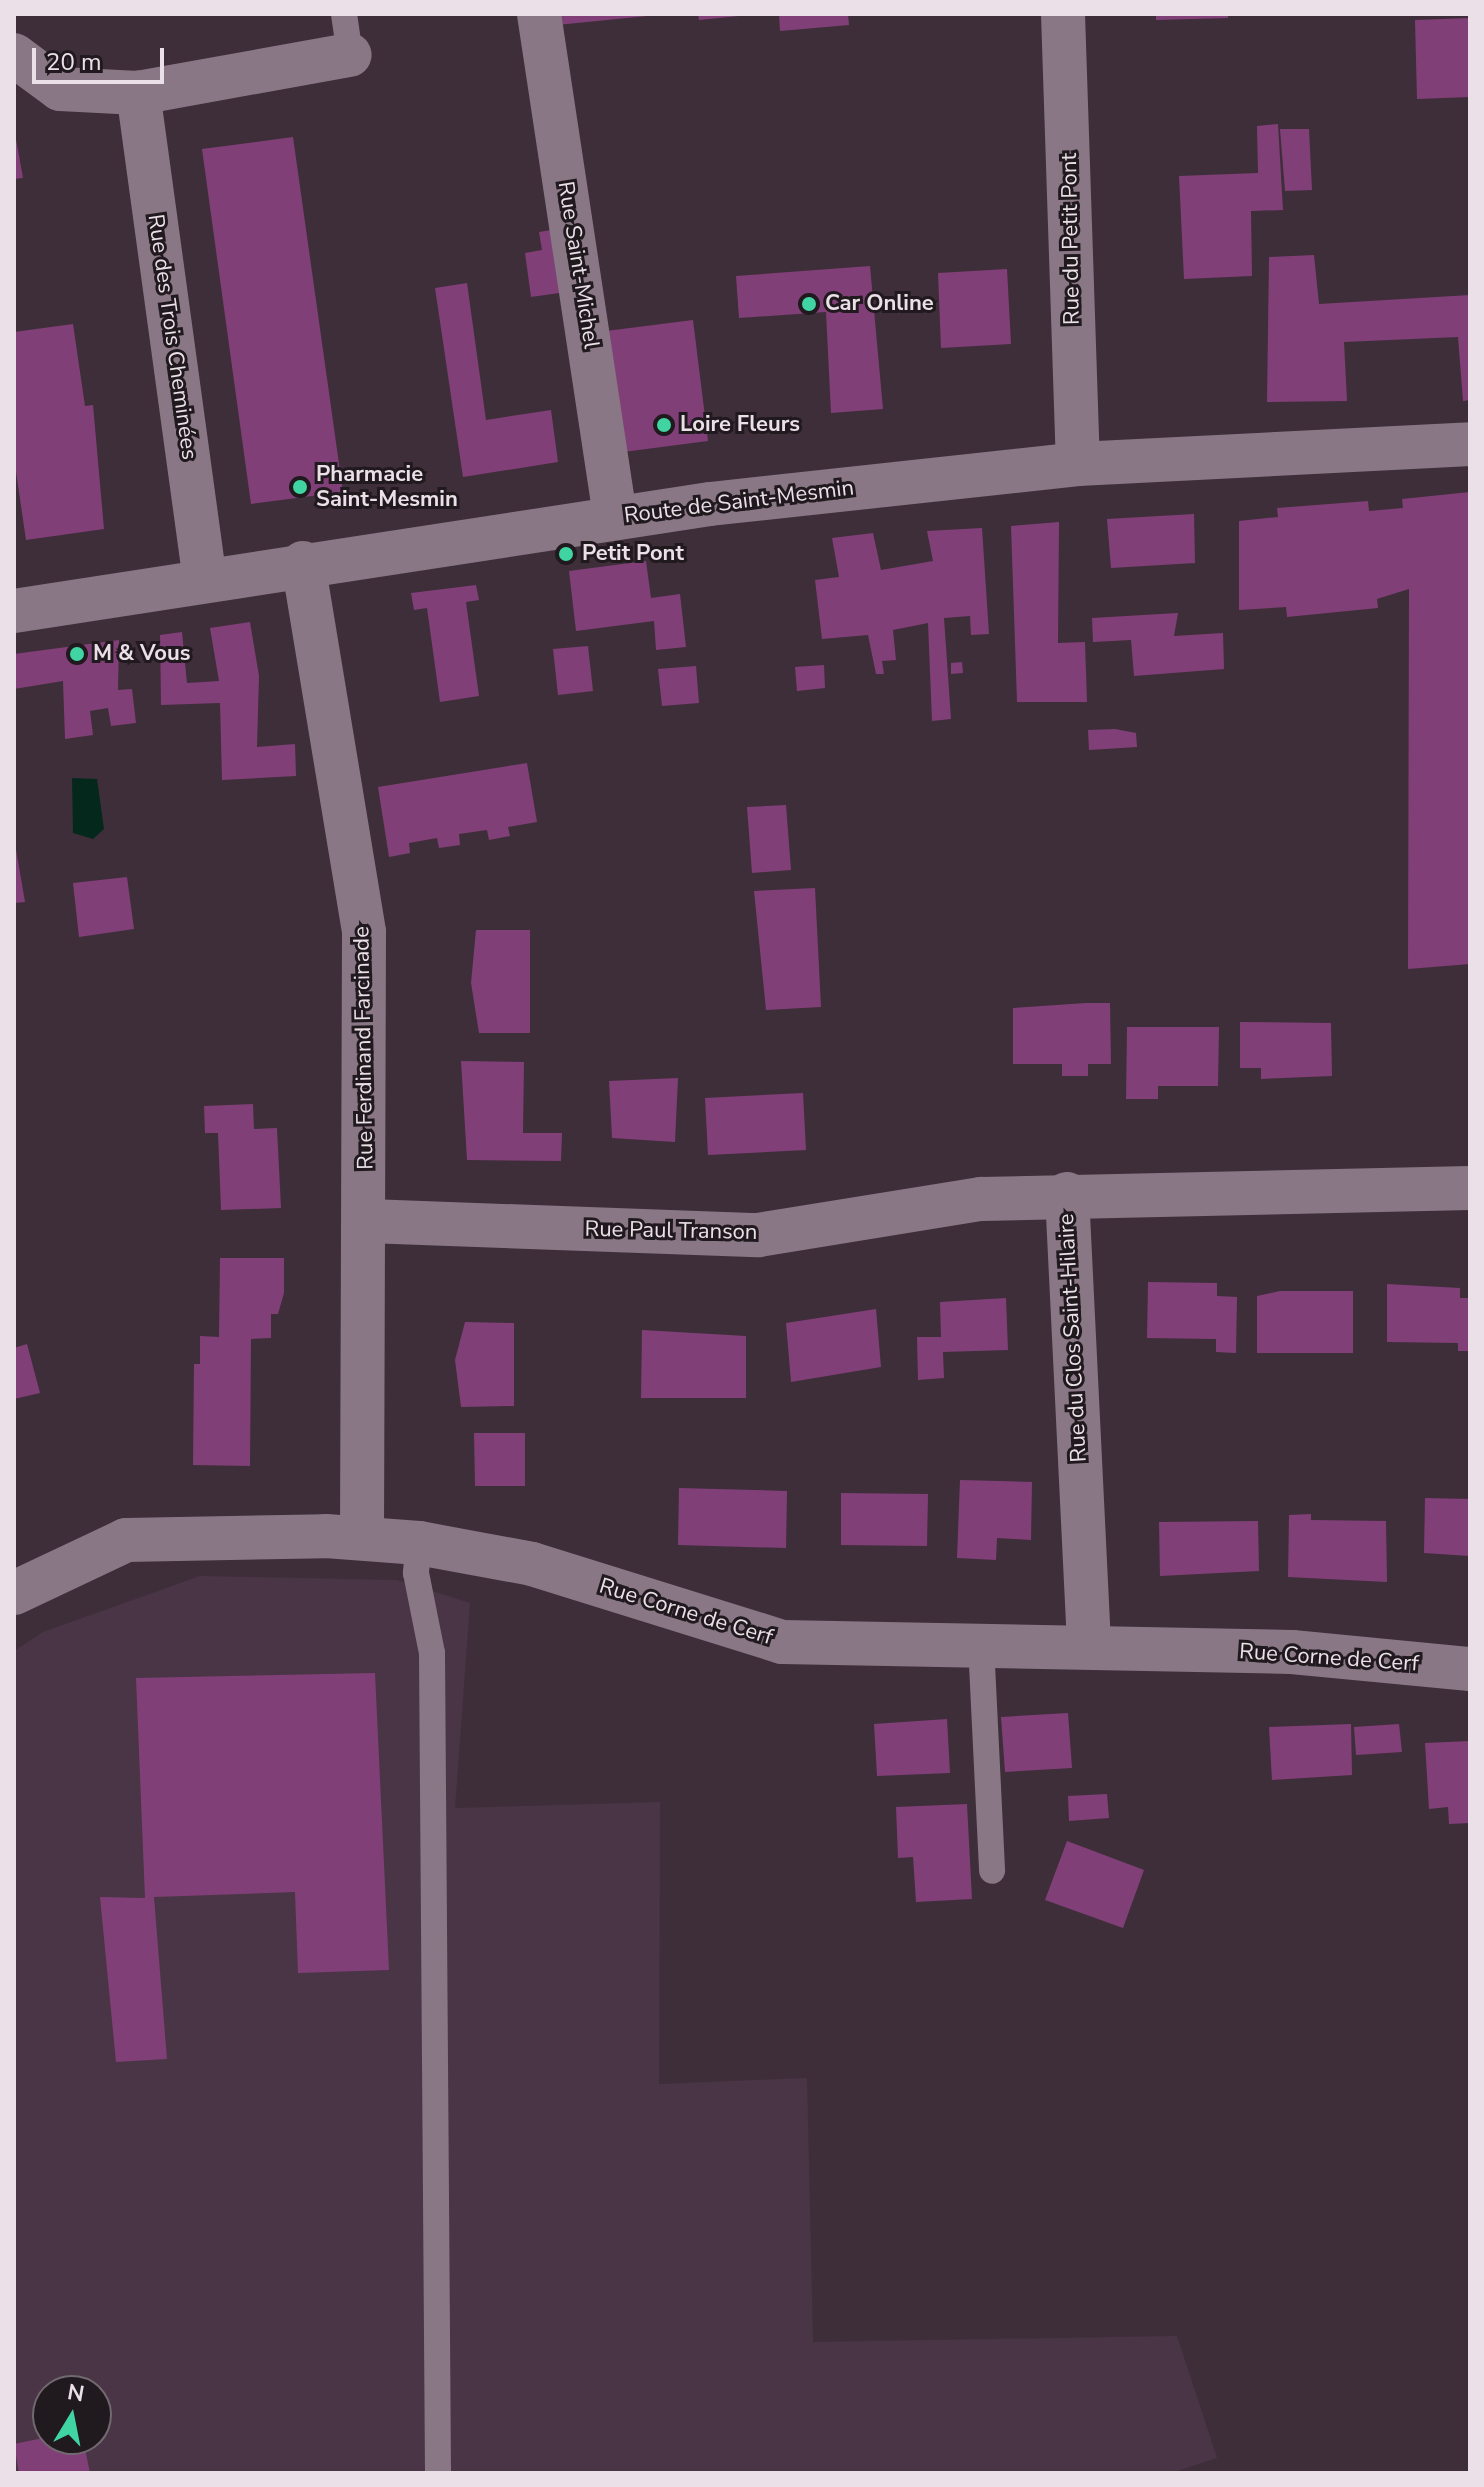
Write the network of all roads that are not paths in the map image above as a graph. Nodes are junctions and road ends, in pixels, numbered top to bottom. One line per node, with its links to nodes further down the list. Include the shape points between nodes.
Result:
1 (539, 14): 8 (street, Rue Saint-Michel)
2 (1063, 14): 7 (street, Rue du Petit Pont)
3 (347, 35): 5 (street)
4 (14, 55): 5 (street, via 60,89)
5 (138, 93): 10 (street, Rue des Trois Cheminées)
6 (1470, 444): 7 (street, Route de Saint-Mesmin)
7 (1078, 464): 8 (street, Route de Saint-Mesmin)
8 (615, 516): 9 (street, Route de Saint-Mesmin)
9 (303, 563): 10 (street, Route de Saint-Mesmin); 14 (street, Rue Ferdinand Farcinade, via 364,932)
10 (205, 581): 11 (street, Route de Saint-Mesmin)
11 (14, 611)
12 (1470, 1188): 13 (street, Rue du Clos Saint-Hilaire)
13 (1067, 1194): 14 (street, Rue Paul Transon, via 981,1199 758,1235); 19 (street, Rue du Clos Saint-Hilaire)
14 (368, 1221): 15 (street, Rue Ferdinand Farcinade)
15 (362, 1538): 16 (street, Rue Corne de Cerf); 17 (street, Rue Corne de Cerf, via 126,1540)
16 (419, 1543): 18 (street, Rue Corne de Cerf, via 532,1564 782,1642); 22 (lane, via 416,1573 432,1653)
17 (14, 1593)
18 (981, 1644): 19 (street, Rue Corne de Cerf); 21 (lane)
19 (1089, 1645): 20 (street, Rue Corne de Cerf)
20 (1470, 1669)
21 (992, 1871)
22 (438, 2473)

